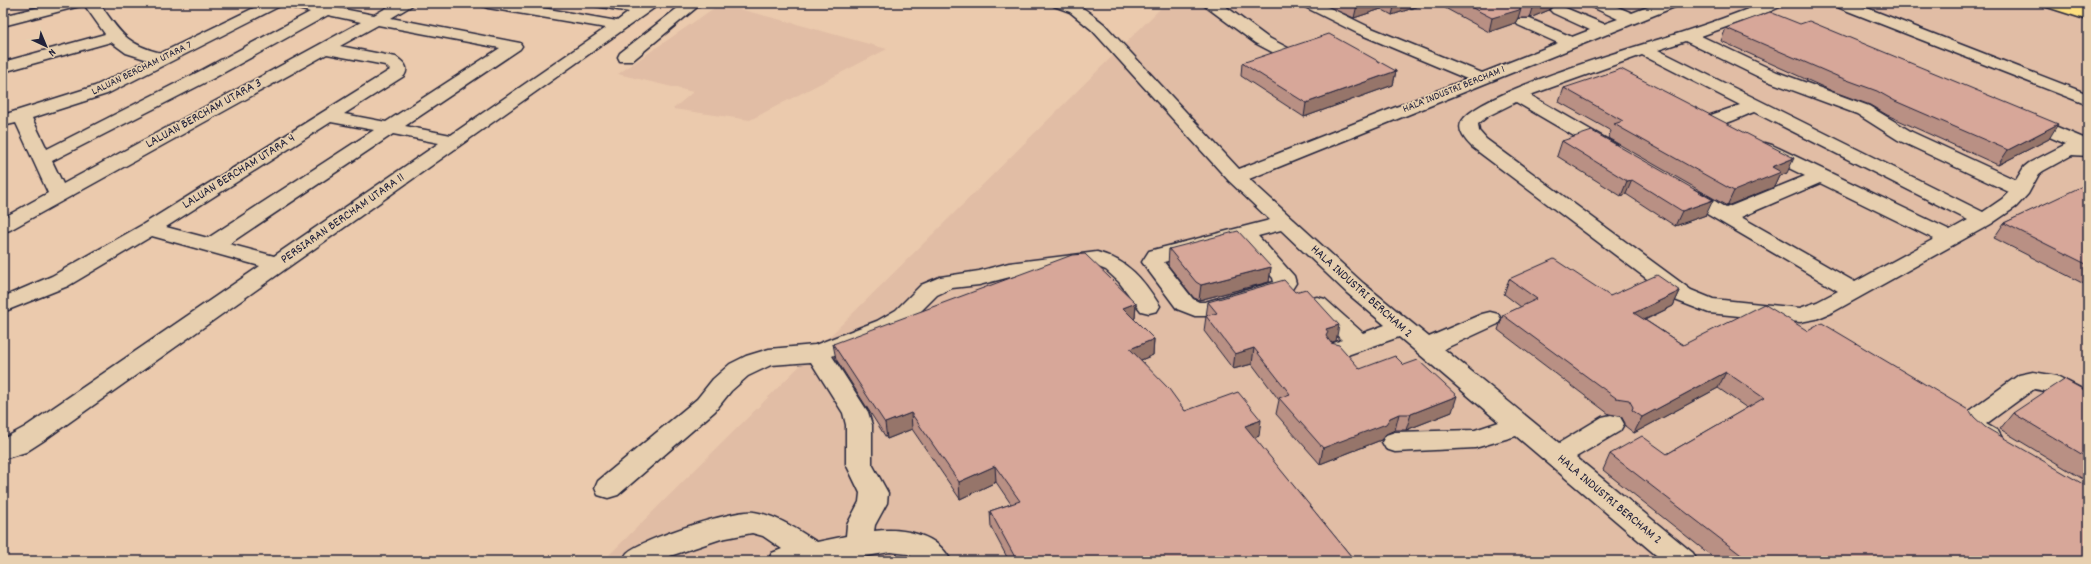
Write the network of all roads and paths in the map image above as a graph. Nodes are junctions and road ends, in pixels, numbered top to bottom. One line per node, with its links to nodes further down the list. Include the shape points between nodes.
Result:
1 (75, 3): 23 (street)
2 (91, 3): 26 (street)
3 (276, 3): 33 (street, LALUAN BERCHAM UTARA 7)
4 (288, 3): 17 (street)
5 (406, 3): 22 (street, LALUAN BERCHAM UTARA 3)
6 (423, 3): 22 (street)
7 (488, 3): 24 (street)
8 (601, 3): 18 (street)
9 (694, 3): 32 (street)
10 (1059, 3): 52 (street, HALA INDUSTRI BERCHAM 2, via 1075,9 1098,27)
11 (1209, 3): 31 (street, via 1224,11 1261,40)
12 (1308, 3): 35 (street, via 1362,30)
13 (1595, 3): 21 (street)
14 (1672, 3): 21 (street, HALA INDUSTRI BERCHAM 1)
15 (1840, 3): 37 (street)
16 (2049, 3): 20 (main road)
17 (333, 6): 22 (street); 49 (street, via 208,74)
18 (648, 7): 24 (street, PERSIARAN BERCHAM UTARA 11)
19 (1773, 10): 27 (street)
20 (2088, 15)
21 (1632, 19): 25 (street, HALA INDUSTRI BERCHAM 1)
22 (384, 20): 29 (street, LALUAN BERCHAM UTARA 3); 43 (street, via 514,46)
23 (3, 22)
24 (619, 26): 45 (street, PERSIARAN BERCHAM UTARA 11)
25 (1604, 30): 28 (street, HALA INDUSTRI BERCHAM 1); 28 (street, via 1562,12 1529,24)
26 (116, 36): 33 (street, via 129,47); 34 (street)
27 (1687, 36): 30 (street); 54 (street, via 1771,76 1863,110 1905,136)
28 (1572, 43): 35 (street, HALA INDUSTRI BERCHAM 1)
29 (323, 48): 41 (street, LALUAN BERCHAM UTARA 4, via 390,61 398,66 398,72); 55 (street, LALUAN BERCHAM UTARA 3)
30 (1644, 50): 36 (street, via 1566,75); 38 (street)
31 (1284, 52)
32 (626, 58)
33 (163, 59): 40 (street, LALUAN BERCHAM UTARA 7, via 89,95)
34 (3, 67)
35 (1482, 79): 52 (street, HALA INDUSTRI BERCHAM 1)
36 (1517, 95): 50 (street); 65 (street, via 1470,122 1469,128 1473,136 1683,295 1709,306 1800,315 1817,311)
37 (2088, 100)
38 (1754, 106): 44 (street, via 1704,117); 57 (street)
39 (2008, 113): 47 (street)
40 (22, 116): 42 (street, LALUAN BERCHAM UTARA 7); 49 (street)
41 (328, 116): 43 (street); 60 (street, LALUAN BERCHAM UTARA 4)
42 (3, 121)
43 (390, 128): 45 (street); 63 (street)
44 (1732, 132)
45 (455, 141): 64 (street, PERSIARAN BERCHAM UTARA 11)
46 (1752, 143): 51 (street)
47 (2088, 147)
48 (2088, 150): 54 (street, via 2069,149 2036,167)
49 (43, 158): 55 (street)
50 (1625, 158)
51 (1821, 176): 56 (street); 62 (street)
52 (1236, 177): 58 (street, HALA INDUSTRI BERCHAM 2)
53 (1672, 185): 56 (street)
54 (2021, 190): 57 (street, via 2009,204)
55 (58, 194): 59 (street, LALUAN BERCHAM UTARA 3)
56 (1725, 216): 65 (street)
57 (1984, 220): 62 (street)
58 (1285, 223): 61 (street); 70 (street, HALA INDUSTRI BERCHAM 2)
59 (3, 226)
60 (149, 229): 63 (street); 67 (street, LALUAN BERCHAM UTARA 4, via 60,281)
61 (1244, 233): 61 (street, via 1162,254 1153,262 1185,304 1194,309 1206,309 1283,286 1283,276)
62 (1951, 239): 65 (street)
63 (212, 246): 64 (street)
64 (279, 264): 79 (street, PERSIARAN BERCHAM UTARA 11, via 34,434 17,445)
65 (1853, 290)
66 (1315, 303): 71 (street)
67 (3, 305)
68 (1149, 306): 74 (street, via 1123,271 1108,261 1086,259 1009,270 939,285 930,290 904,316)
69 (1490, 319): 72 (street)
70 (1401, 328): 71 (street); 72 (street, HALA INDUSTRI BERCHAM 2)
71 (1359, 343): 73 (street)
72 (1425, 348): 77 (street, HALA INDUSTRI BERCHAM 2)
73 (1336, 351)
74 (818, 353): 82 (street, via 769,357 739,370 722,385 706,405); 83 (street, via 855,412 859,425 859,464 874,493 873,504 861,525)
75 (2088, 404): 80 (street, via 2048,382 2028,381 1972,421 1976,430)
76 (1611, 424): 81 (street)
77 (1520, 426): 78 (street, via 1474,439); 81 (street, HALA INDUSTRI BERCHAM 2)
78 (1395, 442)
79 (3, 449)
80 (2009, 451)
81 (1558, 456): 88 (street, HALA INDUSTRI BERCHAM 2)
82 (608, 488)
83 (859, 545): 84 (street); 87 (street, via 895,540 915,544 927,550)
84 (813, 555): 85 (street, via 771,527 752,522 720,528 660,548); 86 (street)
85 (637, 561)
86 (782, 561)
87 (937, 561)
88 (1683, 561)

